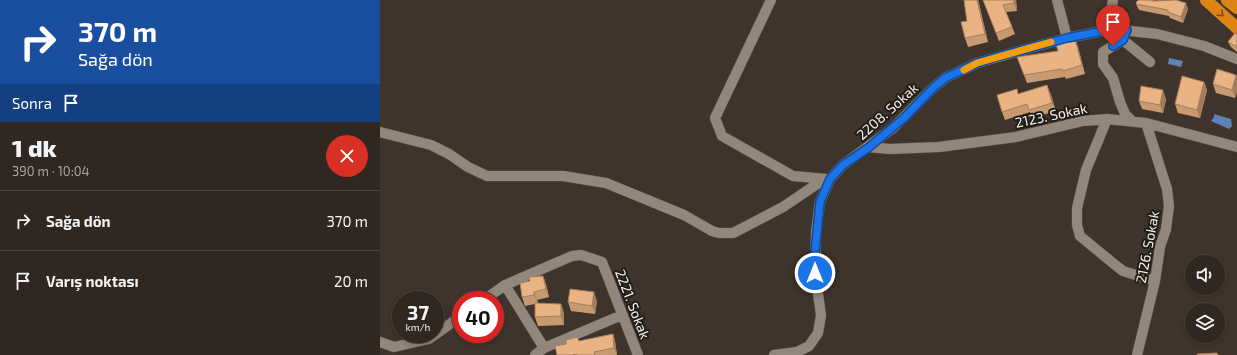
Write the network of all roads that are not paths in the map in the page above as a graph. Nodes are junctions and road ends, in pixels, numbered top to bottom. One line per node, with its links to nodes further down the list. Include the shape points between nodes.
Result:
1 (771, 0): 19 (street, via 715,118 722,136 793,176)
2 (1057, 0): 10 (street)
3 (1113, 0): 8 (street)
4 (1206, 0): 7 (highway, one-way to 7)
5 (1228, 0): 6 (highway)
6 (1237, 8)
7 (1237, 28)
8 (1108, 30): 9 (street, 2208. Sokak); 10 (street, 2208. Sokak)
9 (1125, 35): 11 (street, 2208. Sokak, via 1157,34 1204,46); 12 (street); 14 (street, via 1103,52 1103,64 1113,78 1125,114)
10 (1067, 38): 18 (street, 2208. Sokak, via 977,63 945,78 904,118)
11 (1237, 59)
12 (1150, 62)
13 (1107, 119): 14 (street, 2123. Sokak); 18 (street, 2123. Sokak, via 1083,121 1016,137 939,147); 20 (street, via 1086,170 1077,208 1080,236 1124,271)
14 (1132, 121): 15 (street, 2123. Sokak)
15 (1146, 123): 17 (street, 2123. Sokak); 20 (street, 2126. Sokak, via 1167,189 1169,206)
16 (380, 132): 19 (street, via 432,145 488,176 563,176 606,183 684,215 712,231 728,234 760,220 820,182)
17 (1237, 147)
18 (868, 148): 19 (street, 2208. Sokak, via 843,165)
19 (830, 179): 27 (street, 2208. Sokak, via 820,202 815,252 821,315 818,333)
20 (1155, 281): 30 (street, 2126. Sokak)
21 (505, 285): 22 (street); 23 (street, 2221. Sokak, via 572,256 581,255 602,262); 26 (street)
22 (497, 291)
23 (622, 315): 26 (street); 29 (street, 2221. Sokak)
24 (452, 322): 25 (street, via 429,339 394,347)
25 (380, 342)
26 (544, 348): 28 (street)
27 (792, 353)
28 (535, 355)
29 (638, 355)
30 (1137, 355)

